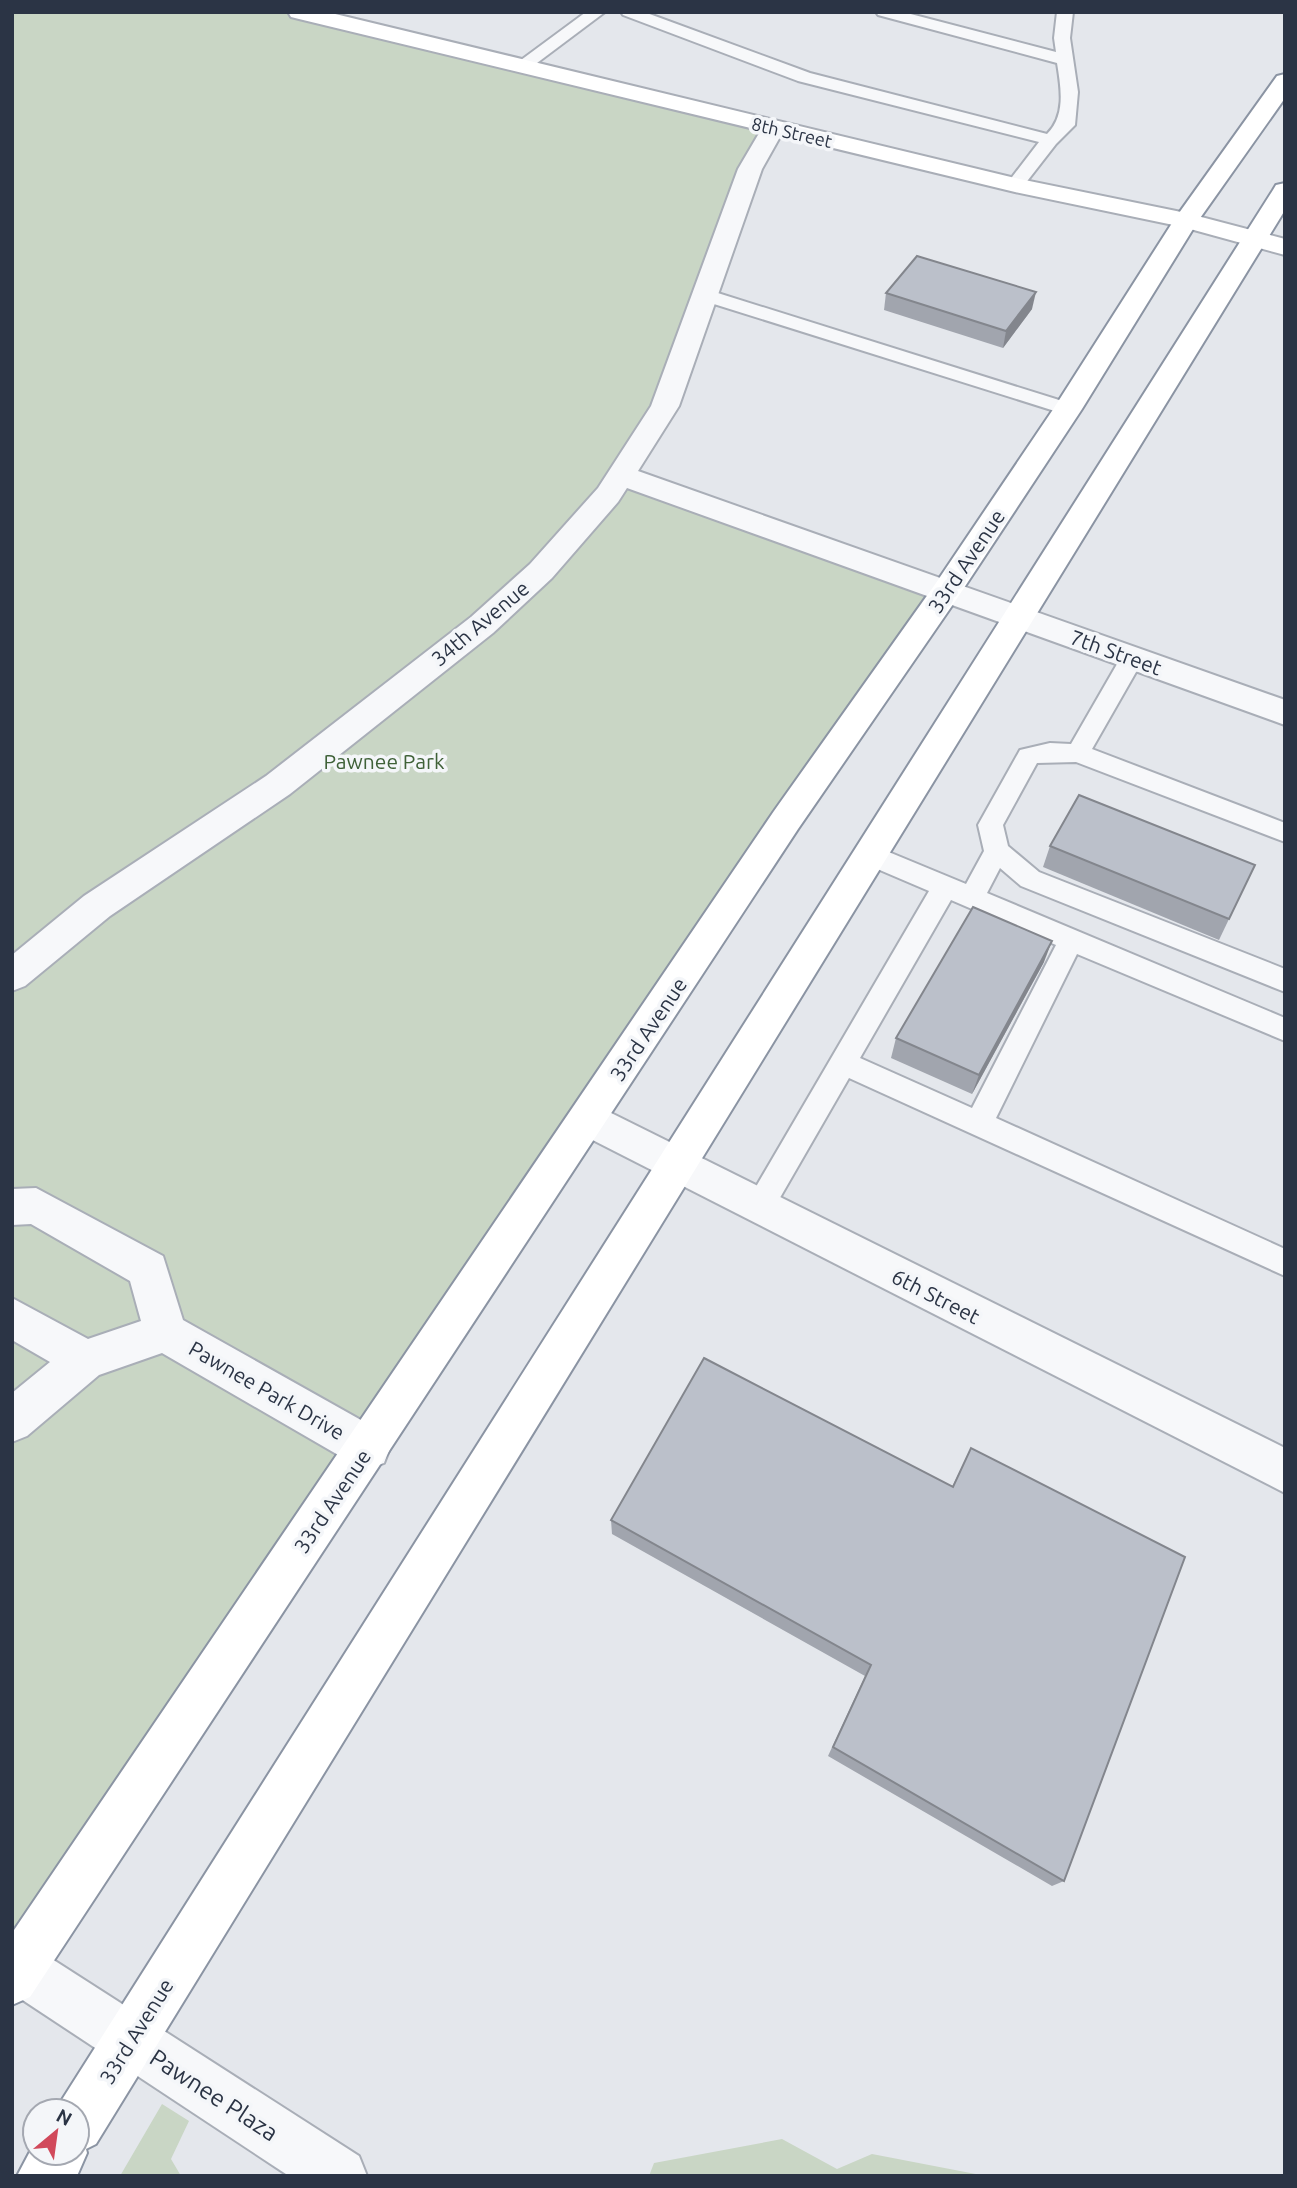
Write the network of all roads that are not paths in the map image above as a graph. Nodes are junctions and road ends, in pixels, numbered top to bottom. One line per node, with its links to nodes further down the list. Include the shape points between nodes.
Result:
1 (299, 12): 7 (main road, 8th Street)
2 (597, 12): 7 (lane)
3 (629, 12): 10 (lane, via 804,77)
4 (884, 12): 6 (lane)
5 (1065, 12): 6 (lane, via 1062,38)
6 (1066, 60): 10 (lane, via 1070,92 1066,125)
7 (523, 66): 9 (main road, 8th Street)
8 (1285, 81): 13 (main road, 33rd Avenue)
9 (773, 128): 11 (main road, 8th Street); 16 (street, 34th Avenue, via 750,169)
10 (1050, 140): 11 (lane)
11 (1015, 185): 13 (main road, 8th Street)
12 (1285, 190): 14 (main road, 33rd Avenue)
13 (1186, 220): 14 (main road, 8th Street); 17 (main road, 33rd Avenue)
14 (1255, 239): 15 (main road, 8th Street); 20 (main road, 33rd Avenue)
15 (1285, 247)
16 (705, 295): 17 (lane); 18 (street, 34th Avenue, via 665,406)
17 (1068, 408): 19 (main road, 33rd Avenue)
18 (620, 475): 19 (street, 7th Street); 30 (street, 34th Avenue, via 541,571 482,625 278,785 97,906)
19 (947, 590): 20 (street, 7th Street); 35 (main road, 33rd Avenue, via 786,820)
20 (1018, 615): 21 (street, 7th Street); 26 (main road, 33rd Avenue)
21 (1132, 658): 22 (street, 7th Street); 23 (lane)
22 (1285, 713)
23 (1078, 753): 24 (lane); 25 (lane, via 1029,756 990,825)
24 (1285, 833)
25 (997, 851): 28 (lane); 31 (lane, via 1030,879)
26 (870, 855): 27 (lane); 37 (main road, 33rd Avenue)
27 (945, 887): 28 (lane); 34 (lane)
28 (971, 898): 29 (lane)
29 (1071, 940): 33 (lane); 36 (lane)
30 (12, 976)
31 (1285, 981)
32 (1285, 1000): 33 (lane)
33 (1279, 1028)
34 (842, 1062): 36 (lane); 38 (lane)
35 (589, 1119): 37 (street, 6th Street); 45 (main road, 33rd Avenue)
36 (979, 1123): 40 (lane)
37 (676, 1162): 38 (street, 6th Street); 48 (main road, 33rd Avenue)
38 (760, 1206): 46 (street, 6th Street)
39 (12, 1207): 42 (street, Pawnee Park Drive, via 36,1206 148,1269)
40 (1285, 1263)
41 (12, 1317): 43 (street)
42 (166, 1332): 43 (street, Pawnee Park Drive); 45 (street, Pawnee Park Drive)
43 (85, 1360): 44 (street)
44 (12, 1421)
45 (368, 1448): 47 (main road, 33rd Avenue)
46 (1282, 1461)
47 (16, 1973): 48 (street, Pawnee Plaza)
48 (131, 2040): 49 (main road, 33rd Avenue); 50 (street, Pawnee Plaza)
49 (91, 2104)
50 (339, 2176)

